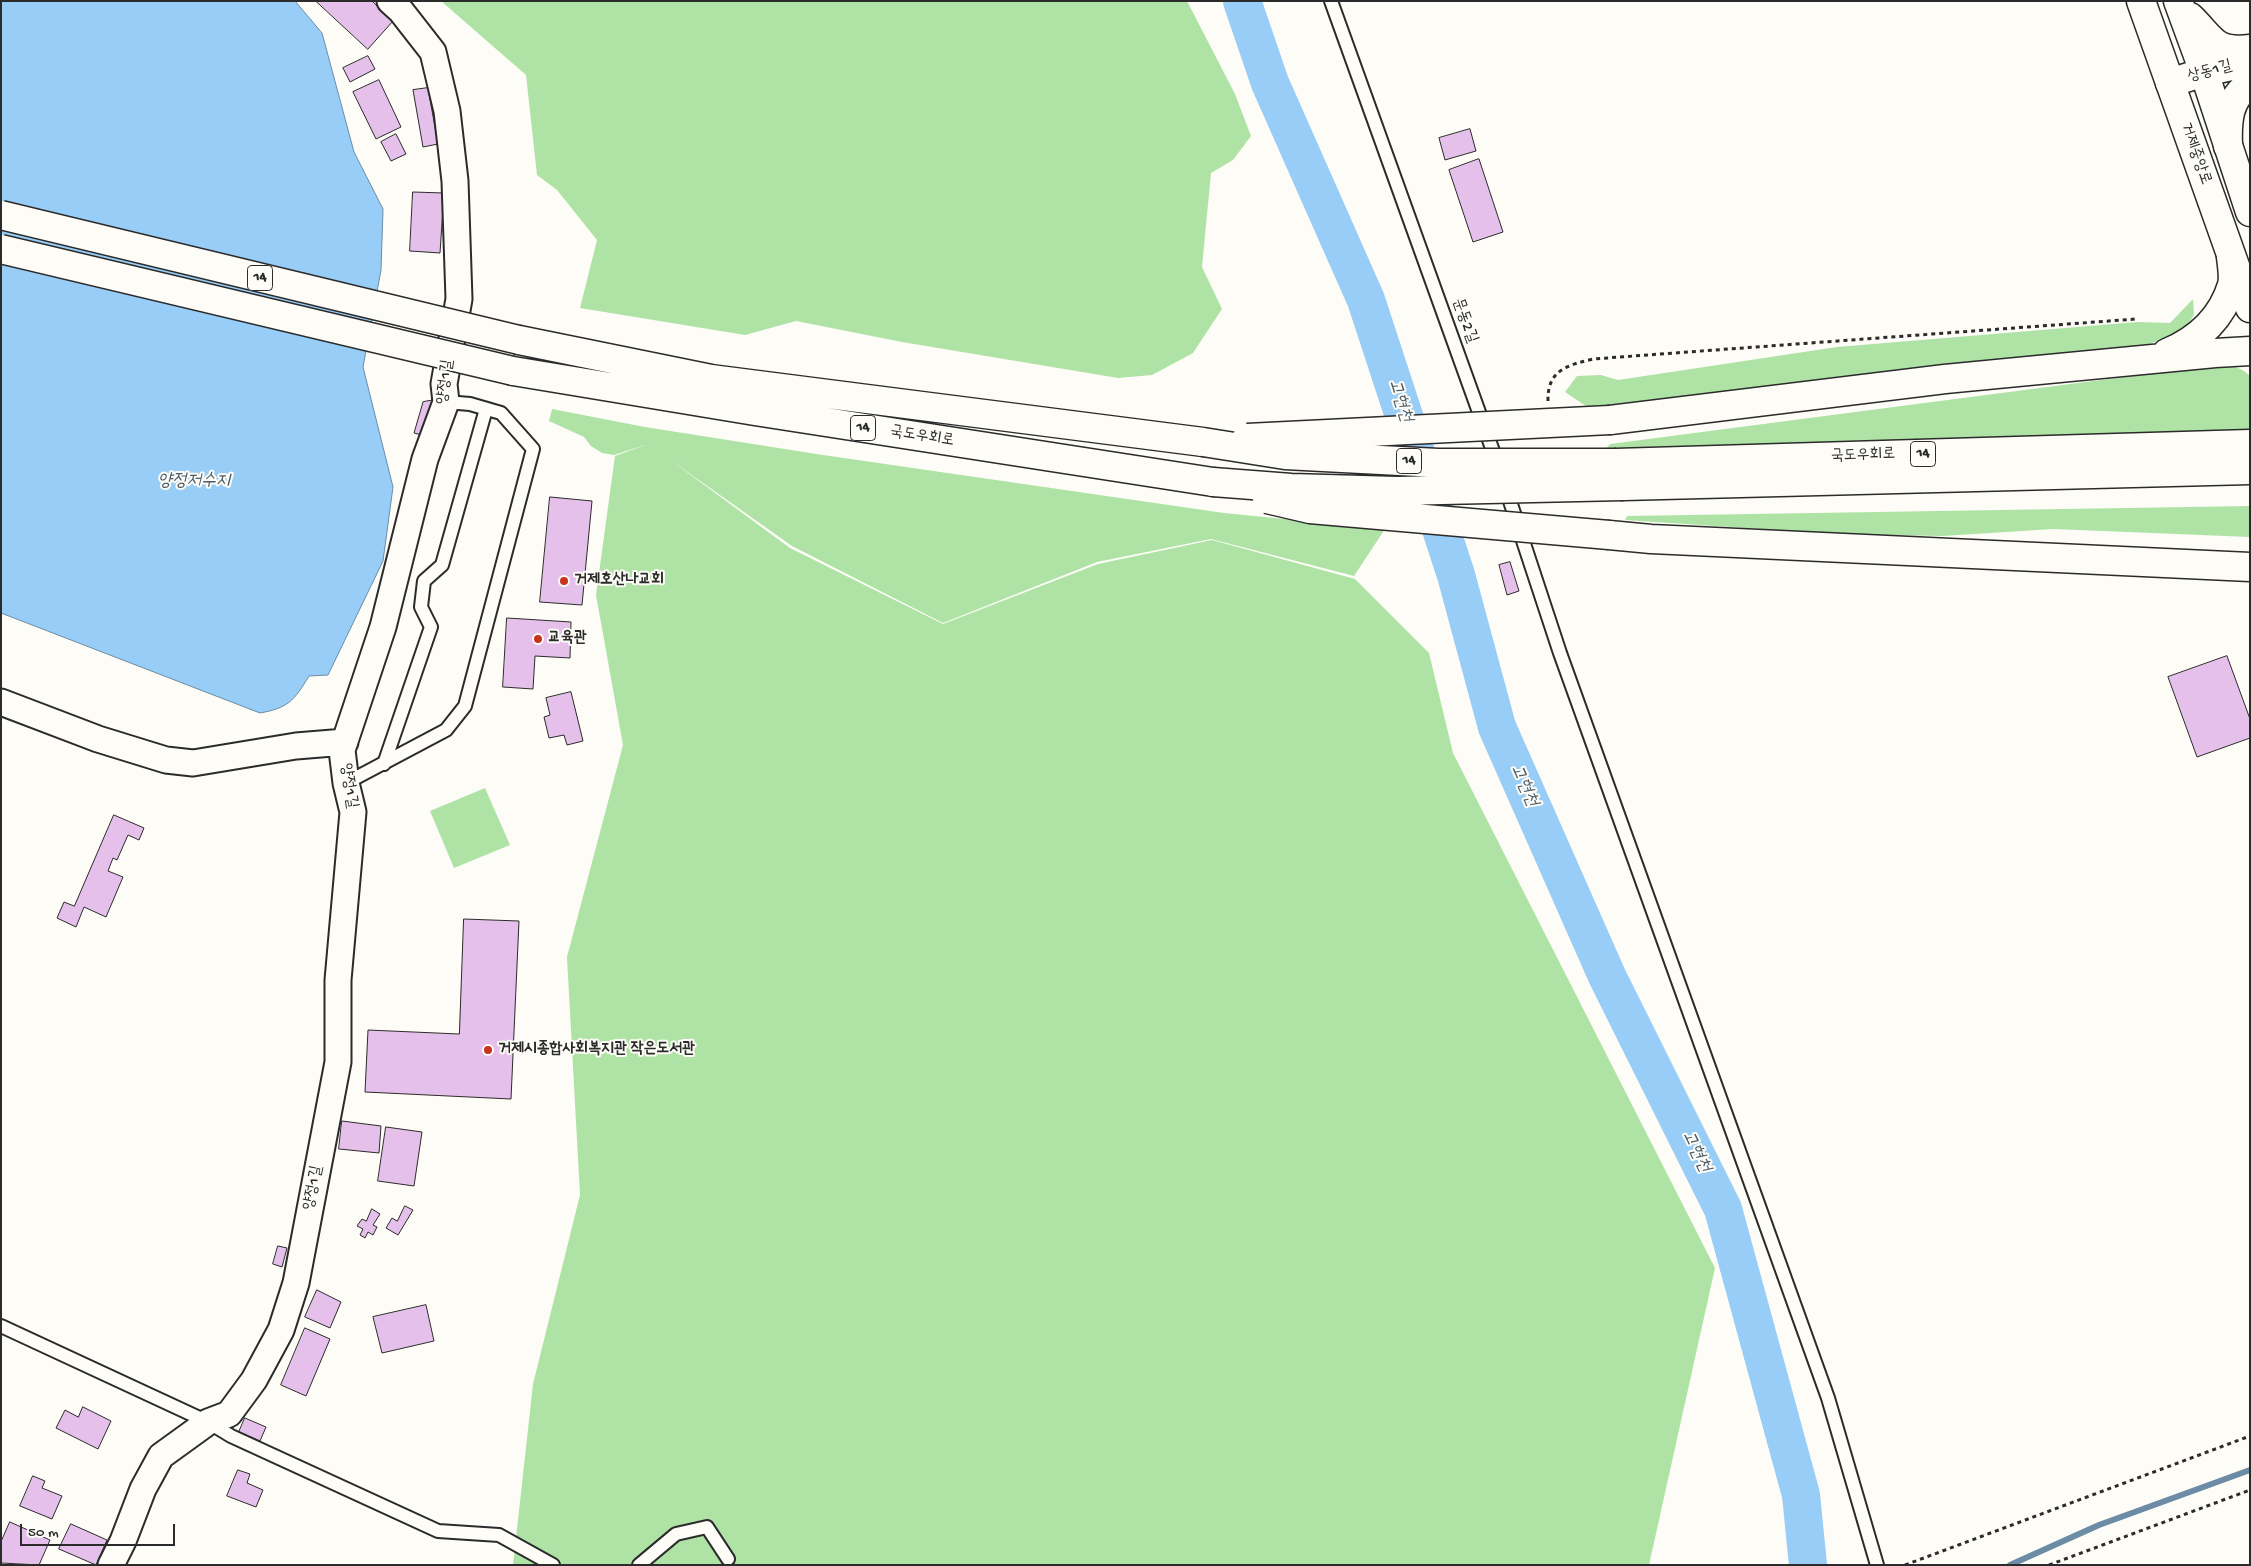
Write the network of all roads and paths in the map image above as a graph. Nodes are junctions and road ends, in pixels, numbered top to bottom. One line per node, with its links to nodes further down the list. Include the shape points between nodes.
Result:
1 (390, 1): 19 (street, 양정1길, via 433,52 447,111 455,181 459,299 444,384)
2 (1331, 1): 40 (lane, 문동2길, via 1470,384 1560,653 1828,1398)
3 (2141, 1): 10 (main road, 거제중앙로)
4 (2179, 6): 5 (main road, via 2211,42 2236,50); 8 (main road, 거제중앙로)
5 (2250, 49)
6 (2250, 62): 8 (main road, 상동1길)
7 (2250, 77): 8 (main road, 상동1길)
8 (2206, 80): 10 (main road, 상동1길); 11 (main road, 거제중앙로)
9 (2250, 84): 11 (main road, via 2238,94 2228,115)
10 (2173, 90): 15 (main road, 거제중앙로)
11 (2228, 150): 12 (main road, 거제중앙로)
12 (2250, 212)
13 (1, 215): 21 (main road, 국도우회로 / 14, bridge, via 520,340 711,379)
14 (1, 249): 24 (main road, 국도우회로 / 14, bridge, via 513,371)
15 (2231, 257): 16 (main road, 거제중앙로); 18 (main road, via 2232,283 2222,307 2206,330 2185,346)
16 (2250, 308)
17 (2250, 351): 18 (main road)
18 (2150, 360): 21 (main road, bridge, via 1926,381 1610,420 1268,436)
19 (446, 402): 20 (lane); 29 (street, 양정1길, via 425,459 383,628)
20 (486, 409): 30 (lane, via 442,565 424,581 421,606 431,628); 30 (lane, via 501,413 533,449 465,706 446,730)
21 (1204, 442): 23 (main road, 14, bridge, via 1285,455)
22 (2240, 457): 23 (main road, 국도우회로 / 14)
23 (1620, 475): 24 (main road, 14, bridge, via 1397,491)
24 (1213, 482): 26 (main road, bridge, via 1310,509 1651,539)
25 (2250, 550): 26 (main road, via 2074,542 2024,544)
26 (1979, 555): 27 (main road)
27 (2250, 567)
28 (1, 702): 29 (street, via 98,739 166,760 194,763 296,746)
29 (345, 742): 31 (street, 양정1길, via 342,750)
30 (384, 764): 31 (lane)
31 (346, 783): 33 (street, 양정1길, via 352,812 338,980 338,1062 296,1282 281,1330 254,1380 229,1414)
32 (1, 1326): 33 (lane)
33 (208, 1422): 37 (street, 양정1길, via 161,1456 143,1489); 38 (lane, via 438,1531 499,1535)
34 (2250, 1436): 41 (path)
35 (2250, 1490): 42 (path)
36 (728, 1559): 39 (lane, via 707,1527 676,1534)
37 (111, 1565)
38 (553, 1565)
39 (639, 1565)
40 (1878, 1565)
41 (1905, 1565)
42 (2049, 1565)

